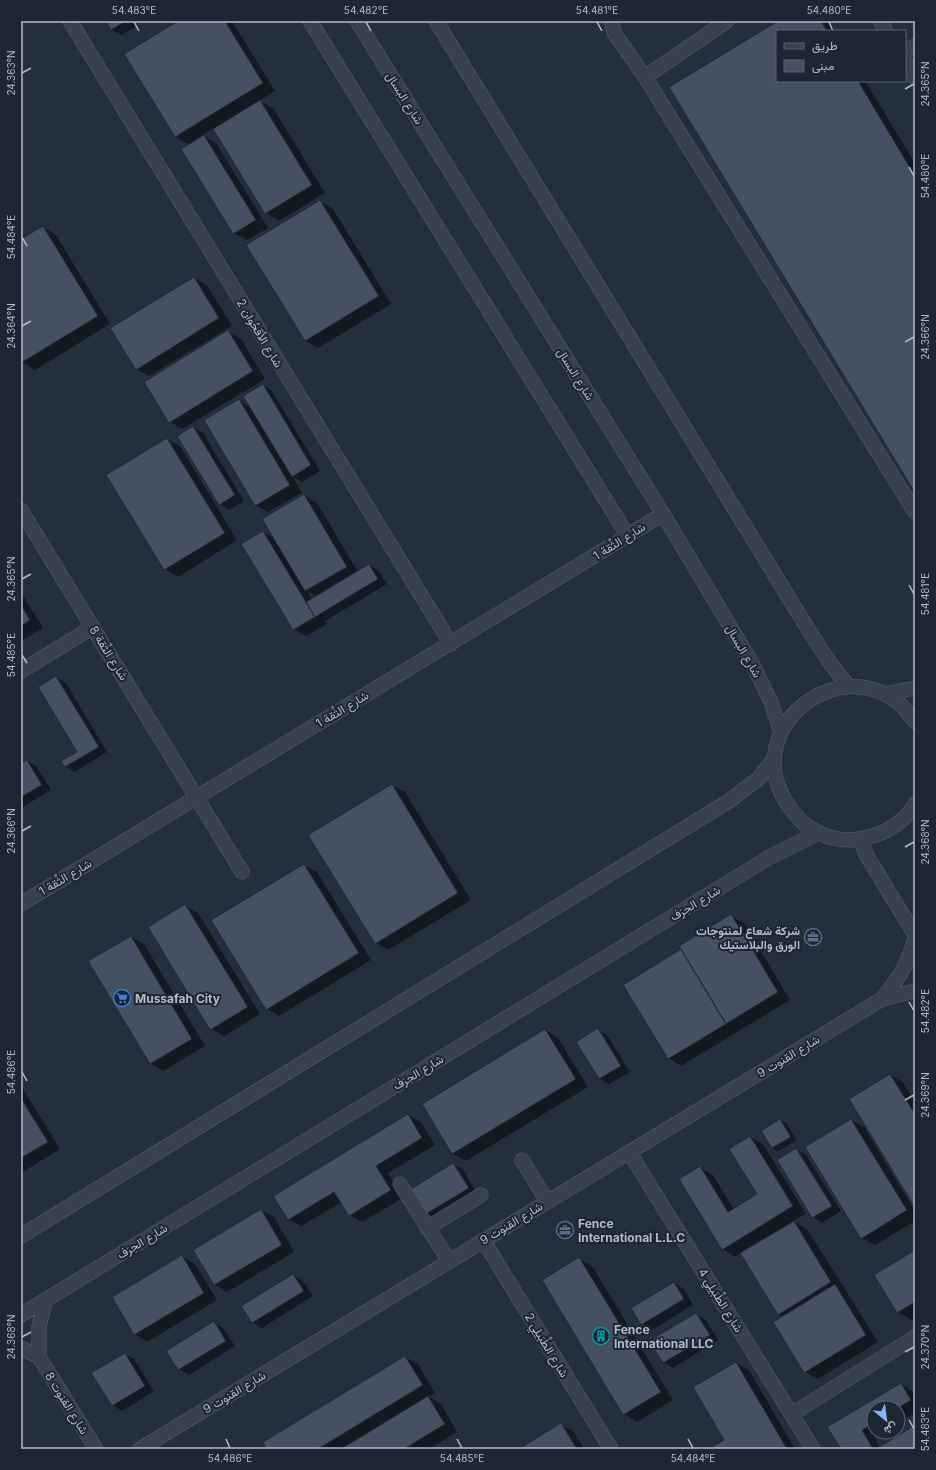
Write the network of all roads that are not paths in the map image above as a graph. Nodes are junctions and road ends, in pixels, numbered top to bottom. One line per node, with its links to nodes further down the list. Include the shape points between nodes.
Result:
1 (70, 21): 19 (street, شارع الأقحُوان 2)
2 (310, 21): 17 (street)
3 (357, 21): 16 (street, شارع البسال)
4 (436, 21): 21 (street, via 808,629)
5 (611, 21): 12 (street, via 615,34)
6 (727, 21): 12 (street)
7 (880, 21): 8 (street)
8 (885, 30)
9 (915, 46): 10 (street)
10 (906, 50)
11 (906, 63): 13 (street)
12 (645, 77): 15 (street)
13 (915, 78)
14 (21, 510): 18 (street, شارع الثِّقة 8)
15 (915, 512)
16 (663, 514): 17 (street, شارع الثِّقة 1); 25 (street, شارع البسال, via 752,663 771,702)
17 (628, 536): 19 (street, شارع الثِّقة 1)
18 (93, 627): 20 (street); 27 (street, شارع الثِّقة 8)
19 (451, 644): 27 (street, شارع الثِّقة 1)
20 (21, 671)
21 (849, 687): 23 (street); 25 (street, via 816,696 801,706)
22 (915, 688): 23 (street)
23 (884, 694): 24 (street, via 904,708)
24 (915, 722)
25 (781, 733): 26 (street)
26 (773, 760): 29 (street, via 776,782 785,803 799,820); 42 (street, via 758,779 729,801)
27 (197, 796): 31 (street, شارع الثِّقة 8); 32 (street, شارع الثِّقة 1)
28 (915, 804): 30 (street, via 897,824 879,834)
29 (818, 833): 30 (street, via 845,840); 45 (street, شارع الحِرَف, via 768,858)
30 (860, 839): 33 (street, via 867,856)
31 (242, 872)
32 (21, 904)
33 (915, 936): 35 (street, شارع القنوت 9, via 910,957 900,978)
34 (915, 991): 35 (street, شارع القنوت 9)
35 (882, 999): 36 (street, شارع القنوت 9)
36 (630, 1152): 40 (street, شارع القنوت 9); 50 (street, شارع الطِّبَيلِي 4)
37 (522, 1160): 40 (street)
38 (400, 1184): 41 (street)
39 (481, 1195): 41 (street)
40 (547, 1201): 43 (street, شارع القنوت 9)
41 (427, 1228): 44 (street)
42 (21, 1236)
43 (483, 1240): 44 (street, شارع القنوت 9); 53 (street, شارع الطِّبَيلِي 2)
44 (448, 1261): 52 (street, شارع القنوت 9)
45 (44, 1301): 46 (street, شارع الحِرَف); 49 (street, via 39,1327)
46 (21, 1315)
47 (915, 1337): 50 (street)
48 (21, 1348): 49 (street)
49 (39, 1357): 51 (street, شارع القنوت 8)
50 (792, 1414): 54 (street, شارع الطِّبَيلِي 4)
51 (96, 1449)
52 (140, 1449)
53 (611, 1449)
54 (813, 1449)

